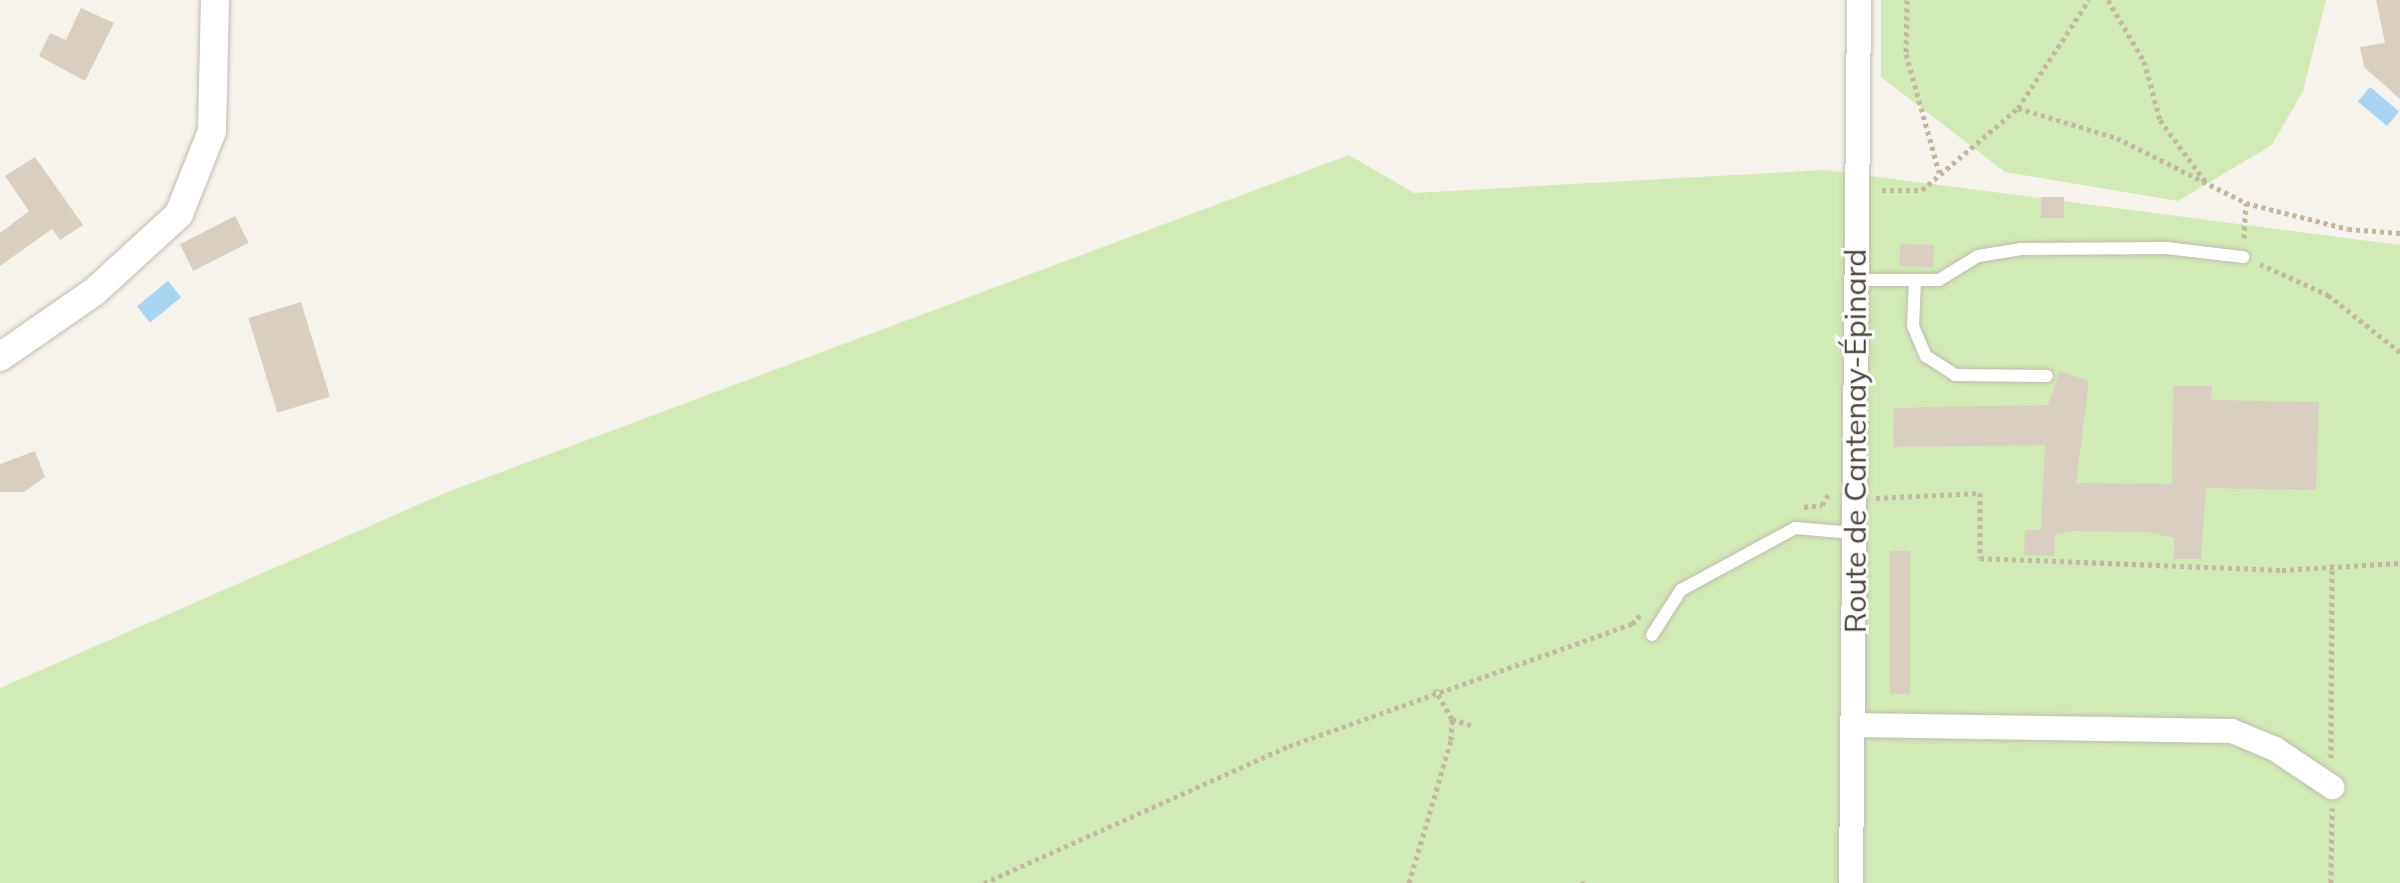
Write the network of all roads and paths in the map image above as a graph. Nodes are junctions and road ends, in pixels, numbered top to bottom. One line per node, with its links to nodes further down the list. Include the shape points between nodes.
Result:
1 (197, 0): 6 (street)
2 (1859, 0): 12 (street, Route de Cantenay-Épinard)
3 (1907, 0): 8 (path, via 1906,54)
4 (2089, 0): 7 (path)
5 (2108, 0): 9 (path, via 2144,61 2160,120)
6 (212, 14): 15 (street, via 212,131 179,214 94,292)
7 (2018, 108)
8 (1939, 173)
9 (2206, 183)
10 (2246, 203): 11 (path)
11 (2243, 257): 13 (lane, via 2166,248 2021,249 1978,256 1939,280); 14 (path, via 2328,295)
12 (1856, 280): 13 (lane); 17 (street, Route de Cantenay-Épinard)
13 (1915, 281): 16 (lane, via 1913,326 1926,356 1955,375)
14 (2400, 352)
15 (0, 357)
16 (2047, 376)
17 (1865, 495): 18 (path, via 1831,489 1822,505); 19 (street, Route de Cantenay-Épinard); 21 (path, via 1980,493 1980,558 2282,570)
18 (1790, 513)
19 (1853, 533): 25 (lane, via 1795,528 1681,590); 29 (street, Route de Cantenay-Épinard)
20 (2400, 563): 21 (path)
21 (2332, 564): 24 (path)
22 (1642, 612): 26 (path, via 1632,624)
23 (2322, 633): 24 (path)
24 (2330, 633): 30 (path)
25 (1652, 635)
26 (1435, 690): 27 (path); 31 (path, via 1289,746)
27 (1452, 719): 28 (path); 32 (path)
28 (1471, 725)
29 (1853, 725): 30 (street, via 2232,731 2275,749); 33 (street, Route de Cantenay-Épinard)
30 (2332, 787): 34 (path)
31 (984, 883)
32 (1409, 883)
33 (1851, 883)
34 (2331, 883)

